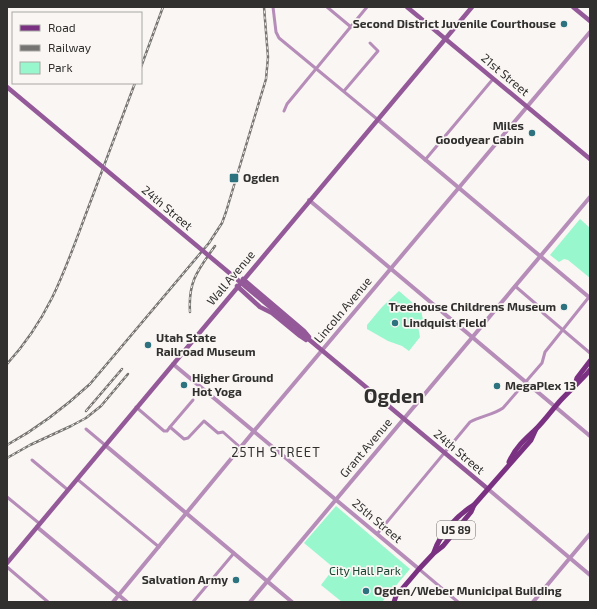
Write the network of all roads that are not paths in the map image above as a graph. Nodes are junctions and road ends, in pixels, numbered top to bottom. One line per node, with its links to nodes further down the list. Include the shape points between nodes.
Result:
1 (273, 7): 12 (street, via 279,38)
2 (327, 7): 8 (street)
3 (367, 7): 8 (street)
4 (407, 7): 10 (main road, 21st Street)
5 (472, 7): 10 (main road, Wall Avenue)
6 (572, 7): 7 (main road)
7 (590, 22)
8 (351, 26): 12 (street)
9 (590, 32): 16 (street, Lincoln Avenue)
10 (445, 38): 13 (main road, 21st Street); 18 (main road, Wall Avenue)
11 (370, 43): 15 (street, via 378,51)
12 (316, 68): 15 (street); 17 (street)
13 (493, 78): 16 (main road, 21st Street); 20 (street)
14 (7, 87): 32 (main road, 24th Street, bridge)
15 (344, 91): 18 (street)
16 (527, 106): 19 (main road, 21st Street); 21 (street, Lincoln Avenue)
17 (284, 111)
18 (377, 119): 20 (street); 23 (main road, Wall Avenue)
19 (590, 159)
20 (425, 160): 21 (street)
21 (459, 188): 24 (street); 25 (street, Lincoln Avenue)
22 (590, 197): 24 (street, Grant Avenue)
23 (309, 200): 25 (street); 26 (main road, Wall Avenue)
24 (540, 256): 28 (street, Grant Avenue); 29 (street)
25 (391, 269): 31 (street); 33 (street, Lincoln Avenue)
26 (243, 279): 27 (main road, Wall Avenue); 32 (main road, 24th Street, via 304,331)
27 (237, 286): 32 (main road, 24th Street, via 260,307); 36 (main road, Wall Avenue)
28 (515, 286): 30 (street); 31 (street, Grant Avenue)
29 (589, 298): 30 (street)
30 (562, 330): 34 (street); 38 (street, via 545,352 542,363)
31 (472, 337): 38 (street); 43 (street, Grant Avenue)
32 (315, 345): 33 (main road, 24th Street)
33 (322, 351): 43 (main road, 24th Street); 46 (street, Lincoln Avenue)
34 (590, 353)
35 (590, 362): 39 (main road, US 89, via 576,378)
36 (173, 364): 41 (main road, Wall Avenue); 46 (street, 25th Street)
37 (590, 370): 39 (main road, US 89)
38 (526, 382): 42 (street); 50 (street, via 498,411 470,422)
39 (575, 385): 42 (main road, US 89)
40 (193, 400): 44 (street)
41 (136, 407): 44 (street, via 164,431); 48 (main road, Wall Avenue)
42 (556, 407): 47 (street); 53 (main road, US 89, via 526,437)
43 (404, 419): 50 (main road, 24th Street); 56 (street, Grant Avenue)
44 (170, 427): 49 (street, via 186,439 204,421 218,433 223,432)
45 (86, 429): 48 (street)
46 (254, 431): 49 (street, Lincoln Avenue); 56 (street, 25th Street)
47 (590, 436)
48 (105, 445): 52 (main road, Wall Avenue); 57 (street)
49 (241, 448): 57 (street, Lincoln Avenue)
50 (445, 453): 53 (main road, 24th Street); 59 (street)
51 (32, 460): 54 (street)
52 (77, 479): 54 (main road, Wall Avenue); 61 (street)
53 (488, 489): 63 (street, 24th Street); 66 (main road, US 89, via 446,542)
54 (68, 490): 58 (main road, Wall Avenue)
55 (7, 497): 58 (street)
56 (336, 500): 59 (street, 25th Street); 68 (street, Grant Avenue)
57 (187, 514): 61 (street, Lincoln Avenue); 62 (street)
58 (38, 525): 64 (main road, Wall Avenue); 69 (street)
59 (377, 534): 66 (street, 25th Street)
60 (590, 534): 63 (street)
61 (159, 547): 69 (street, Lincoln Avenue)
62 (234, 553): 68 (street); 74 (street)
63 (570, 558): 67 (street, 24th Street); 80 (street)
64 (7, 563)
65 (7, 567): 71 (street)
66 (419, 569): 70 (main road, US 89); 79 (street, 25th Street)
67 (590, 575)
68 (268, 582): 75 (street, Grant Avenue); 76 (street)
69 (118, 595): 72 (street, Lincoln Avenue); 73 (street)
70 (396, 596): 77 (main road, US 89); 78 (main road, US 89)
71 (48, 602)
72 (112, 602)
73 (127, 602)
74 (193, 602)
75 (250, 602)
76 (292, 602)
77 (388, 602)
78 (394, 602)
79 (457, 602)
80 (532, 602)

